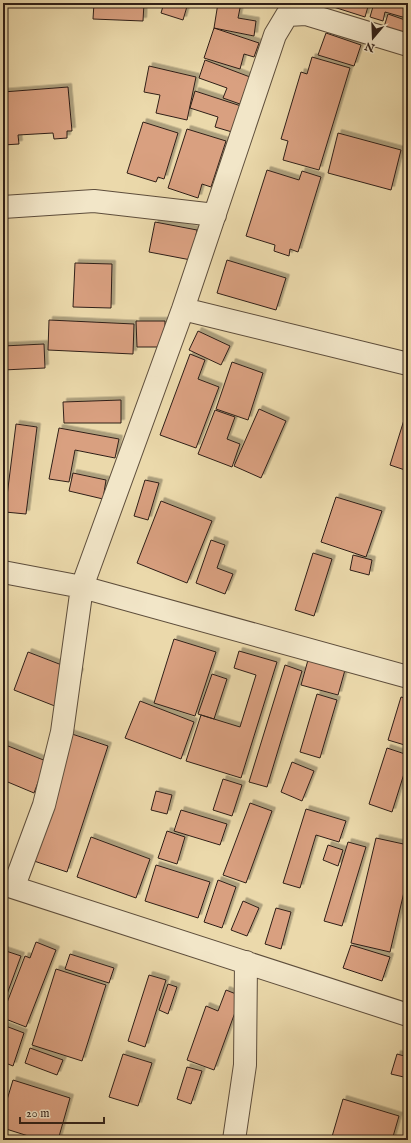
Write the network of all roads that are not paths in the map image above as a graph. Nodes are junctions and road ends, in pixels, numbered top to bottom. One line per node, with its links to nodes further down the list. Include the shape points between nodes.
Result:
1 (408, 45): 3 (street, via 306,14 287,15 275,35)
2 (3, 207): 3 (street, via 94,201)
3 (215, 215): 4 (street)
4 (183, 309): 5 (street); 7 (street)
5 (408, 364)
6 (3, 572): 7 (street)
7 (82, 586): 8 (street); 9 (street, via 62,732 44,805)
8 (408, 677)
9 (8, 885): 10 (street)
10 (246, 962): 11 (street); 12 (street, via 245,1065)
11 (408, 1015)
12 (234, 1140)

